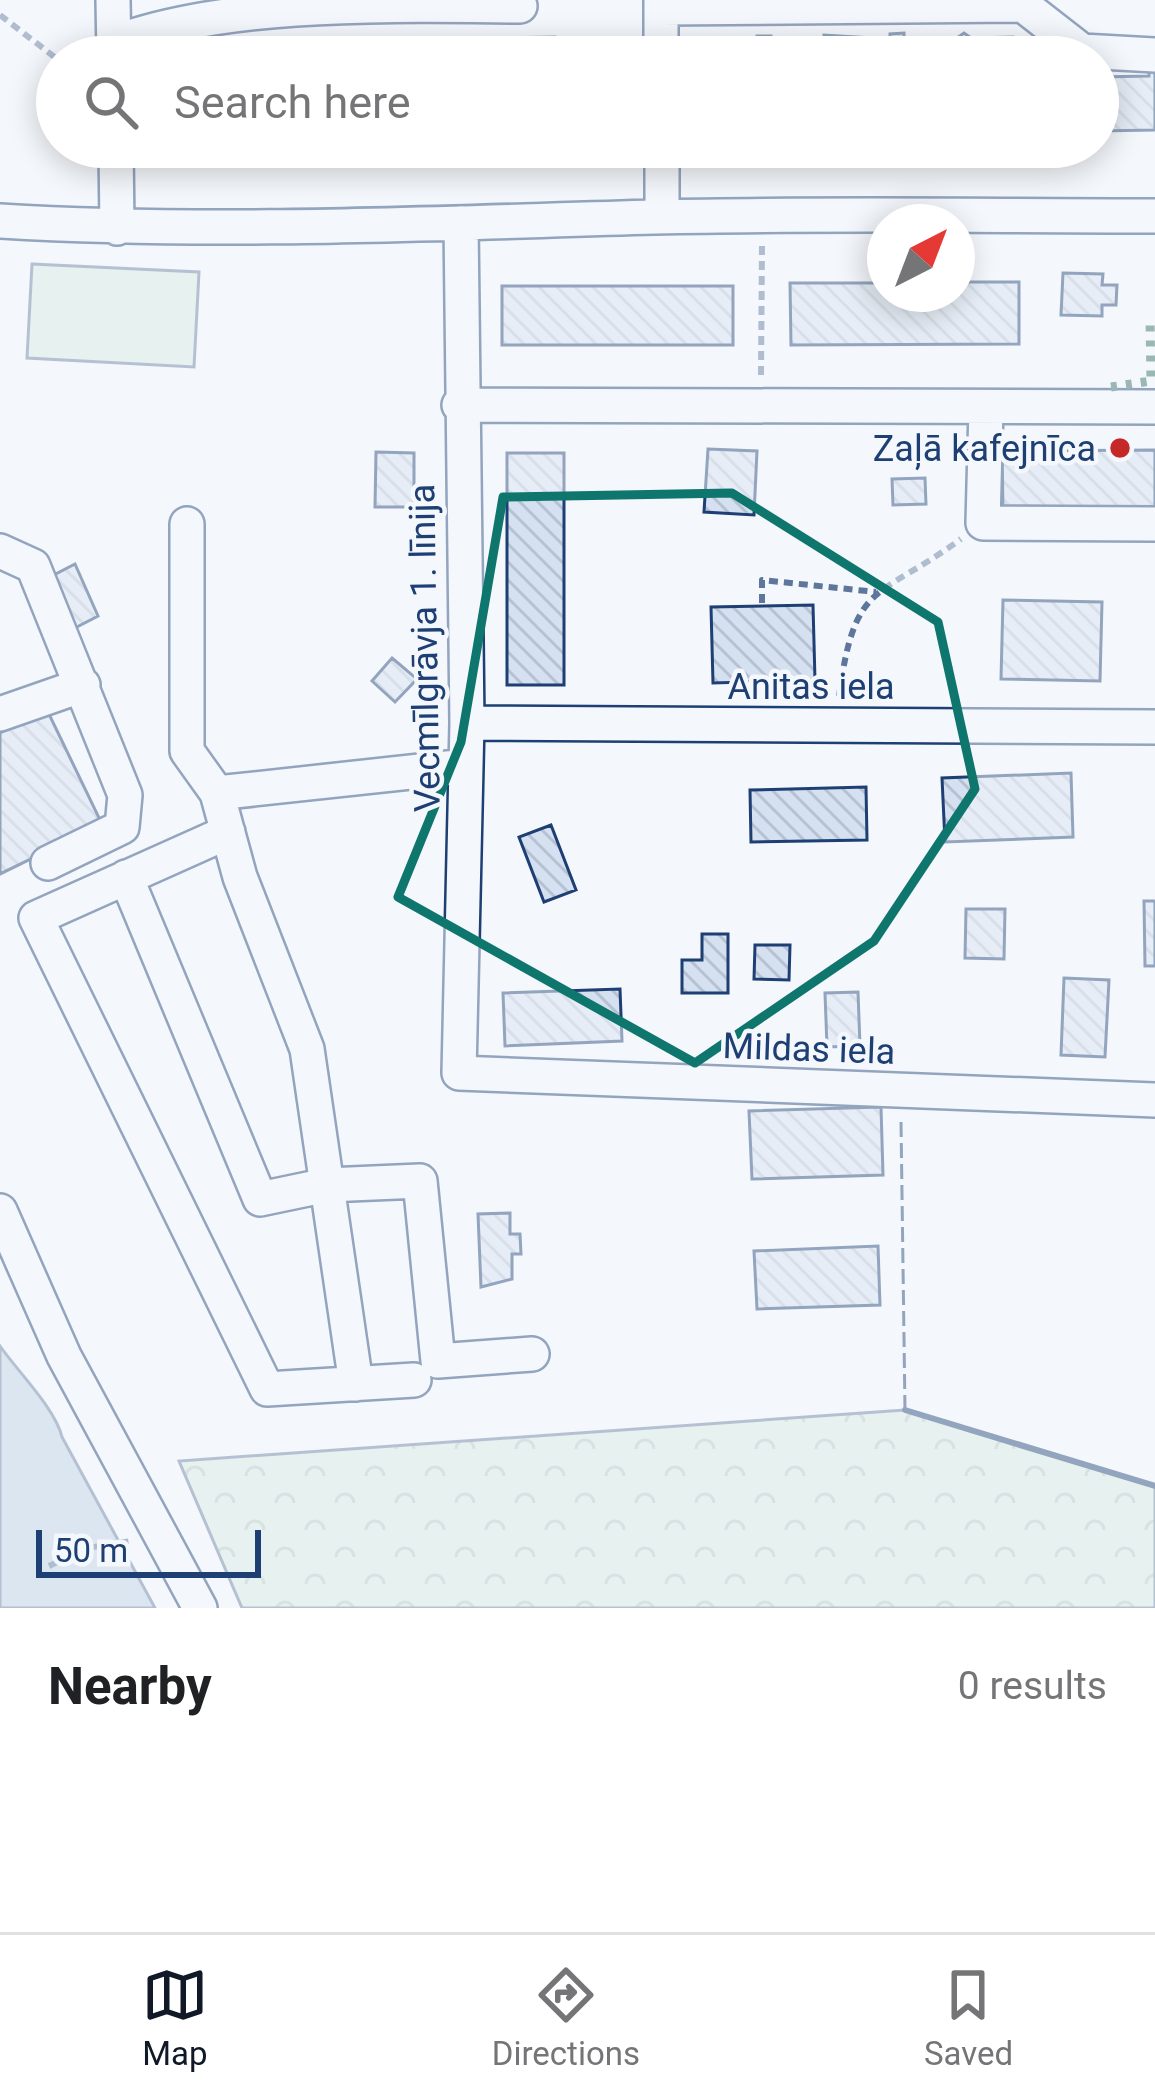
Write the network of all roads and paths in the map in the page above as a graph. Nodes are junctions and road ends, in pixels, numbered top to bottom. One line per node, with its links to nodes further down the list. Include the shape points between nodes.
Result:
1 (113, 0): 7 (street)
2 (288, 2): 5 (street); 8 (street, via 212,5)
3 (1023, 3): 4 (street); 10 (street)
4 (661, 4): 9 (street)
5 (520, 6)
6 (0, 16): 11 (path)
7 (113, 36)
8 (131, 36)
9 (662, 36)
10 (1064, 36)
11 (36, 43)
12 (1119, 53): 13 (street)
13 (1155, 55)
14 (116, 168): 21 (street)
15 (662, 168): 17 (street)
16 (1155, 216): 18 (street)
17 (662, 217): 18 (street); 20 (street)
18 (762, 217): 24 (path)
19 (0, 220): 21 (street)
20 (460, 223): 21 (street); 22 (street, Vecmīlgrāvja 1. līnija)
21 (117, 228)
22 (459, 405): 24 (street); 34 (street, Vecmīlgrāvja 1. līnija)
23 (1155, 406): 25 (street)
24 (760, 408): 25 (street)
25 (986, 408): 26 (street)
26 (983, 523): 28 (street); 30 (path)
27 (187, 524): 38 (street, via 188,752)
28 (1155, 524)
29 (0, 551): 32 (street, via 33,566)
30 (876, 592): 31 (path, via 762,580); 35 (path, via 848,634)
31 (762, 603)
32 (83, 685): 33 (street); 40 (street, via 125,795 122,827)
33 (0, 714)
34 (467, 723): 35 (street, Anitas iela); 37 (street, Vecmīlgrāvja 1. līnija)
35 (835, 726): 36 (street, Anitas iela)
36 (1155, 727)
37 (466, 766): 38 (street); 42 (street, Vecmīlgrāvja 1. līnija)
38 (217, 793): 39 (street)
39 (228, 832): 41 (street); 44 (street, via 307,1049)
40 (48, 863)
41 (126, 878): 44 (street, via 260,1199); 48 (street, via 36,918 267,1389)
42 (459, 1072): 43 (street, Mildas iela)
43 (1155, 1100)
44 (327, 1185): 46 (street, via 420,1181 438,1361); 48 (street)
45 (0, 1210): 51 (street, via 64,1356)
46 (532, 1354)
47 (413, 1380): 48 (street)
48 (356, 1384)
49 (146, 1541): 50 (path, via 87,1548)
50 (49, 1566)
51 (200, 1608)

